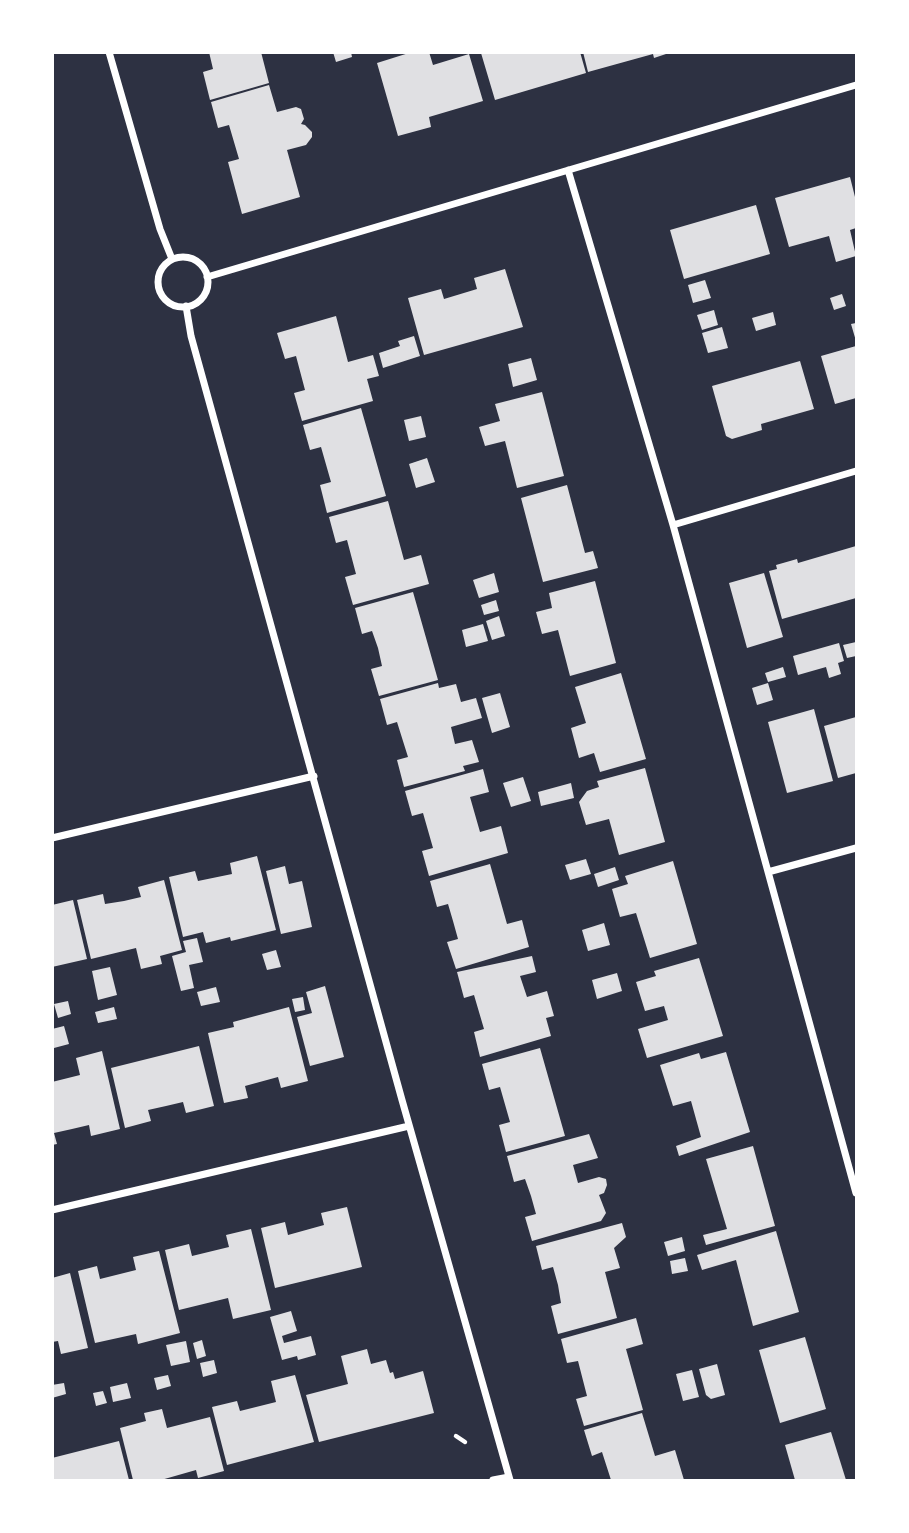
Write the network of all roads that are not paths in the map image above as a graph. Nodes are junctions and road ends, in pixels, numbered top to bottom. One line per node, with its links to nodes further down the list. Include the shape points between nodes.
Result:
1 (109, 52): 4 (street)
2 (856, 85): 3 (street)
3 (568, 170): 5 (street); 8 (street)
4 (172, 259): 5 (street, via 194,259); 6 (street, via 160,271 159,289 169,303)
5 (207, 277): 6 (street, via 203,296)
6 (186, 306): 9 (street)
7 (856, 471): 8 (street)
8 (673, 525): 12 (street)
9 (314, 776): 10 (street); 13 (street)
10 (52, 838)
11 (856, 848): 12 (street)
12 (768, 872): 14 (street)
13 (409, 1126): 15 (street); 16 (street)
14 (856, 1192)
15 (52, 1210)
16 (510, 1479): 17 (street)
17 (493, 1480)

